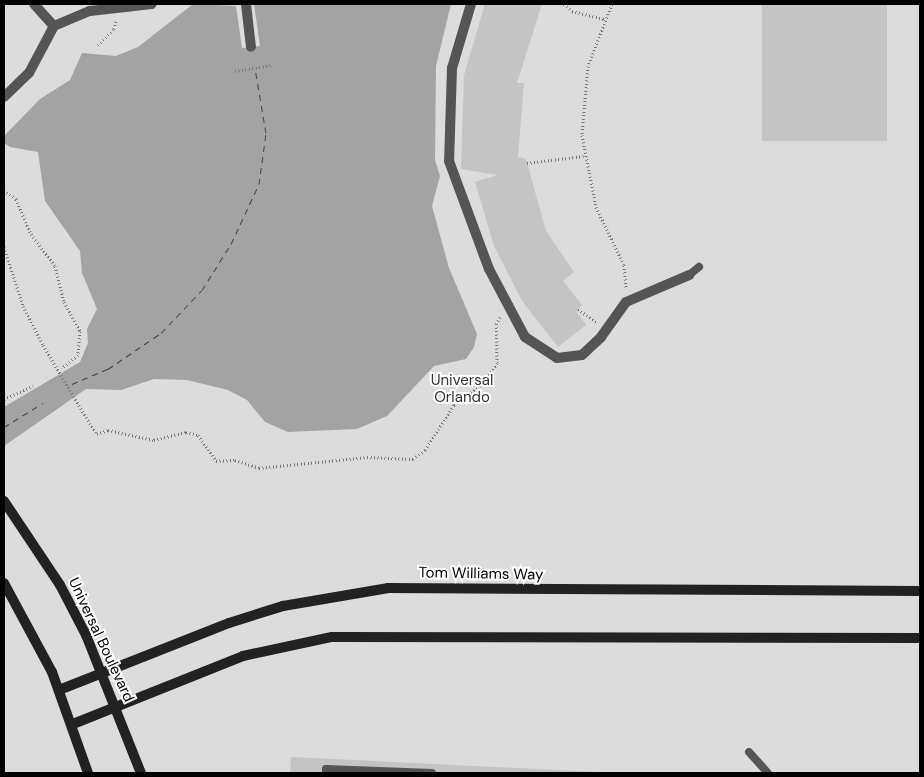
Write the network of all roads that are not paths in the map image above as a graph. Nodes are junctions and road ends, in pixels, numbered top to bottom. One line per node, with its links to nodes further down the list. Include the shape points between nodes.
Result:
1 (34, 4): 5 (street)
2 (152, 4): 5 (street, via 90,11)
3 (246, 4): 6 (street)
4 (471, 4): 9 (street, via 452,68 449,160 507,310 525,337 557,358 582,355 626,302)
5 (54, 26): 7 (street, via 29,73)
6 (251, 47)
7 (4, 97)
8 (699, 267): 9 (lane)
9 (689, 275)
10 (4, 501): 14 (street, Universal Boulevard, via 60,585)
11 (4, 583): 15 (street)
12 (920, 591): 14 (street, Tom Williams Way, via 388,588 283,606)
13 (920, 638): 16 (street, via 332,637 243,656)
14 (103, 673): 15 (street, Tom Williams Way); 16 (street, Universal Boulevard)
15 (59, 690): 17 (street)
16 (116, 707): 17 (street); 20 (street, Universal Boulevard)
17 (73, 724): 19 (street)
18 (749, 752): 23 (lane)
19 (88, 773)
20 (141, 773)
21 (326, 773): 22 (lane, via 326,769)
22 (432, 773)
23 (768, 773)

